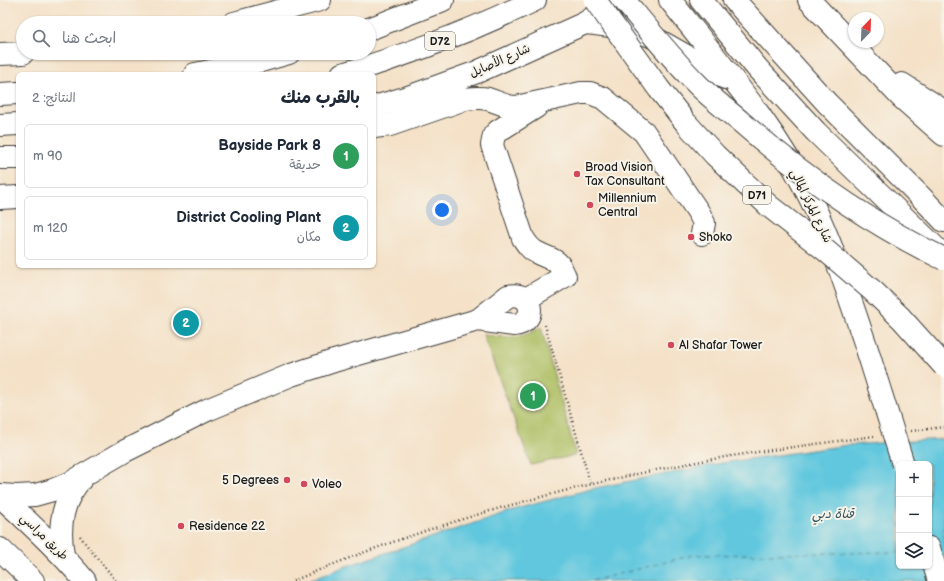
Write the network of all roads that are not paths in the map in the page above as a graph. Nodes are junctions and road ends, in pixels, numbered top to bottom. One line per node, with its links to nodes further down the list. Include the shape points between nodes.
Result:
1 (320, 0): 11 (main road)
2 (443, 0): 13 (main road)
3 (535, 0): 19 (main road, D72, via 460,34)
4 (595, 0): 38 (main road, D71, bridge, via 659,89 715,155 769,206 872,291 901,318)
5 (620, 0): 12 (main road, شارع الأصايل)
6 (624, 0): 37 (main road, bridge, via 698,85 778,154 825,190 922,249)
7 (670, 0): 20 (main road, شارع المركز المالي)
8 (701, 0): 36 (main road, via 758,69 811,127)
9 (734, 0): 34 (main road, via 827,104)
10 (809, 0): 16 (main road)
11 (260, 16)
12 (585, 23): 20 (main road, via 616,27 651,36); 24 (main road, شارع الأصايل, via 477,72)
13 (376, 26)
14 (16, 53): 15 (main road)
15 (0, 54)
16 (862, 55): 25 (main road); 29 (main road, via 900,97)
17 (265, 60): 18 (main road)
18 (205, 72)
19 (348, 72)
20 (736, 84): 39 (main road, شارع المركز المالي, bridge, via 776,139 824,228 866,346)
21 (16, 93): 22 (main road)
22 (0, 94)
23 (543, 102): 28 (main road, via 508,107 487,99 465,99 390,125); 35 (main road, via 590,93 603,98 644,132 699,213 704,223); 40 (main road, via 494,134 492,145 523,238 530,248 556,261 566,280 527,301 530,310 525,321 514,325 478,320 334,360 207,410)
24 (376, 106)
25 (944, 111)
26 (16, 124): 27 (main road)
27 (0, 125)
28 (376, 127)
29 (944, 135)
30 (0, 158): 31 (main road)
31 (16, 158)
32 (16, 197): 33 (main road)
33 (0, 198)
34 (944, 221)
35 (702, 234)
36 (944, 256)
37 (944, 259)
38 (944, 366)
39 (902, 461)
40 (86, 474): 41 (main road, via 59,488 35,495); 44 (main road, via 76,484 63,511 60,540)
41 (0, 495): 44 (main road, طريق مراسي)
42 (0, 549): 45 (main road)
43 (932, 558): 47 (main road)
44 (67, 560): 46 (main road, طريق مراسي)
45 (33, 581)
46 (85, 581)
47 (939, 581)

